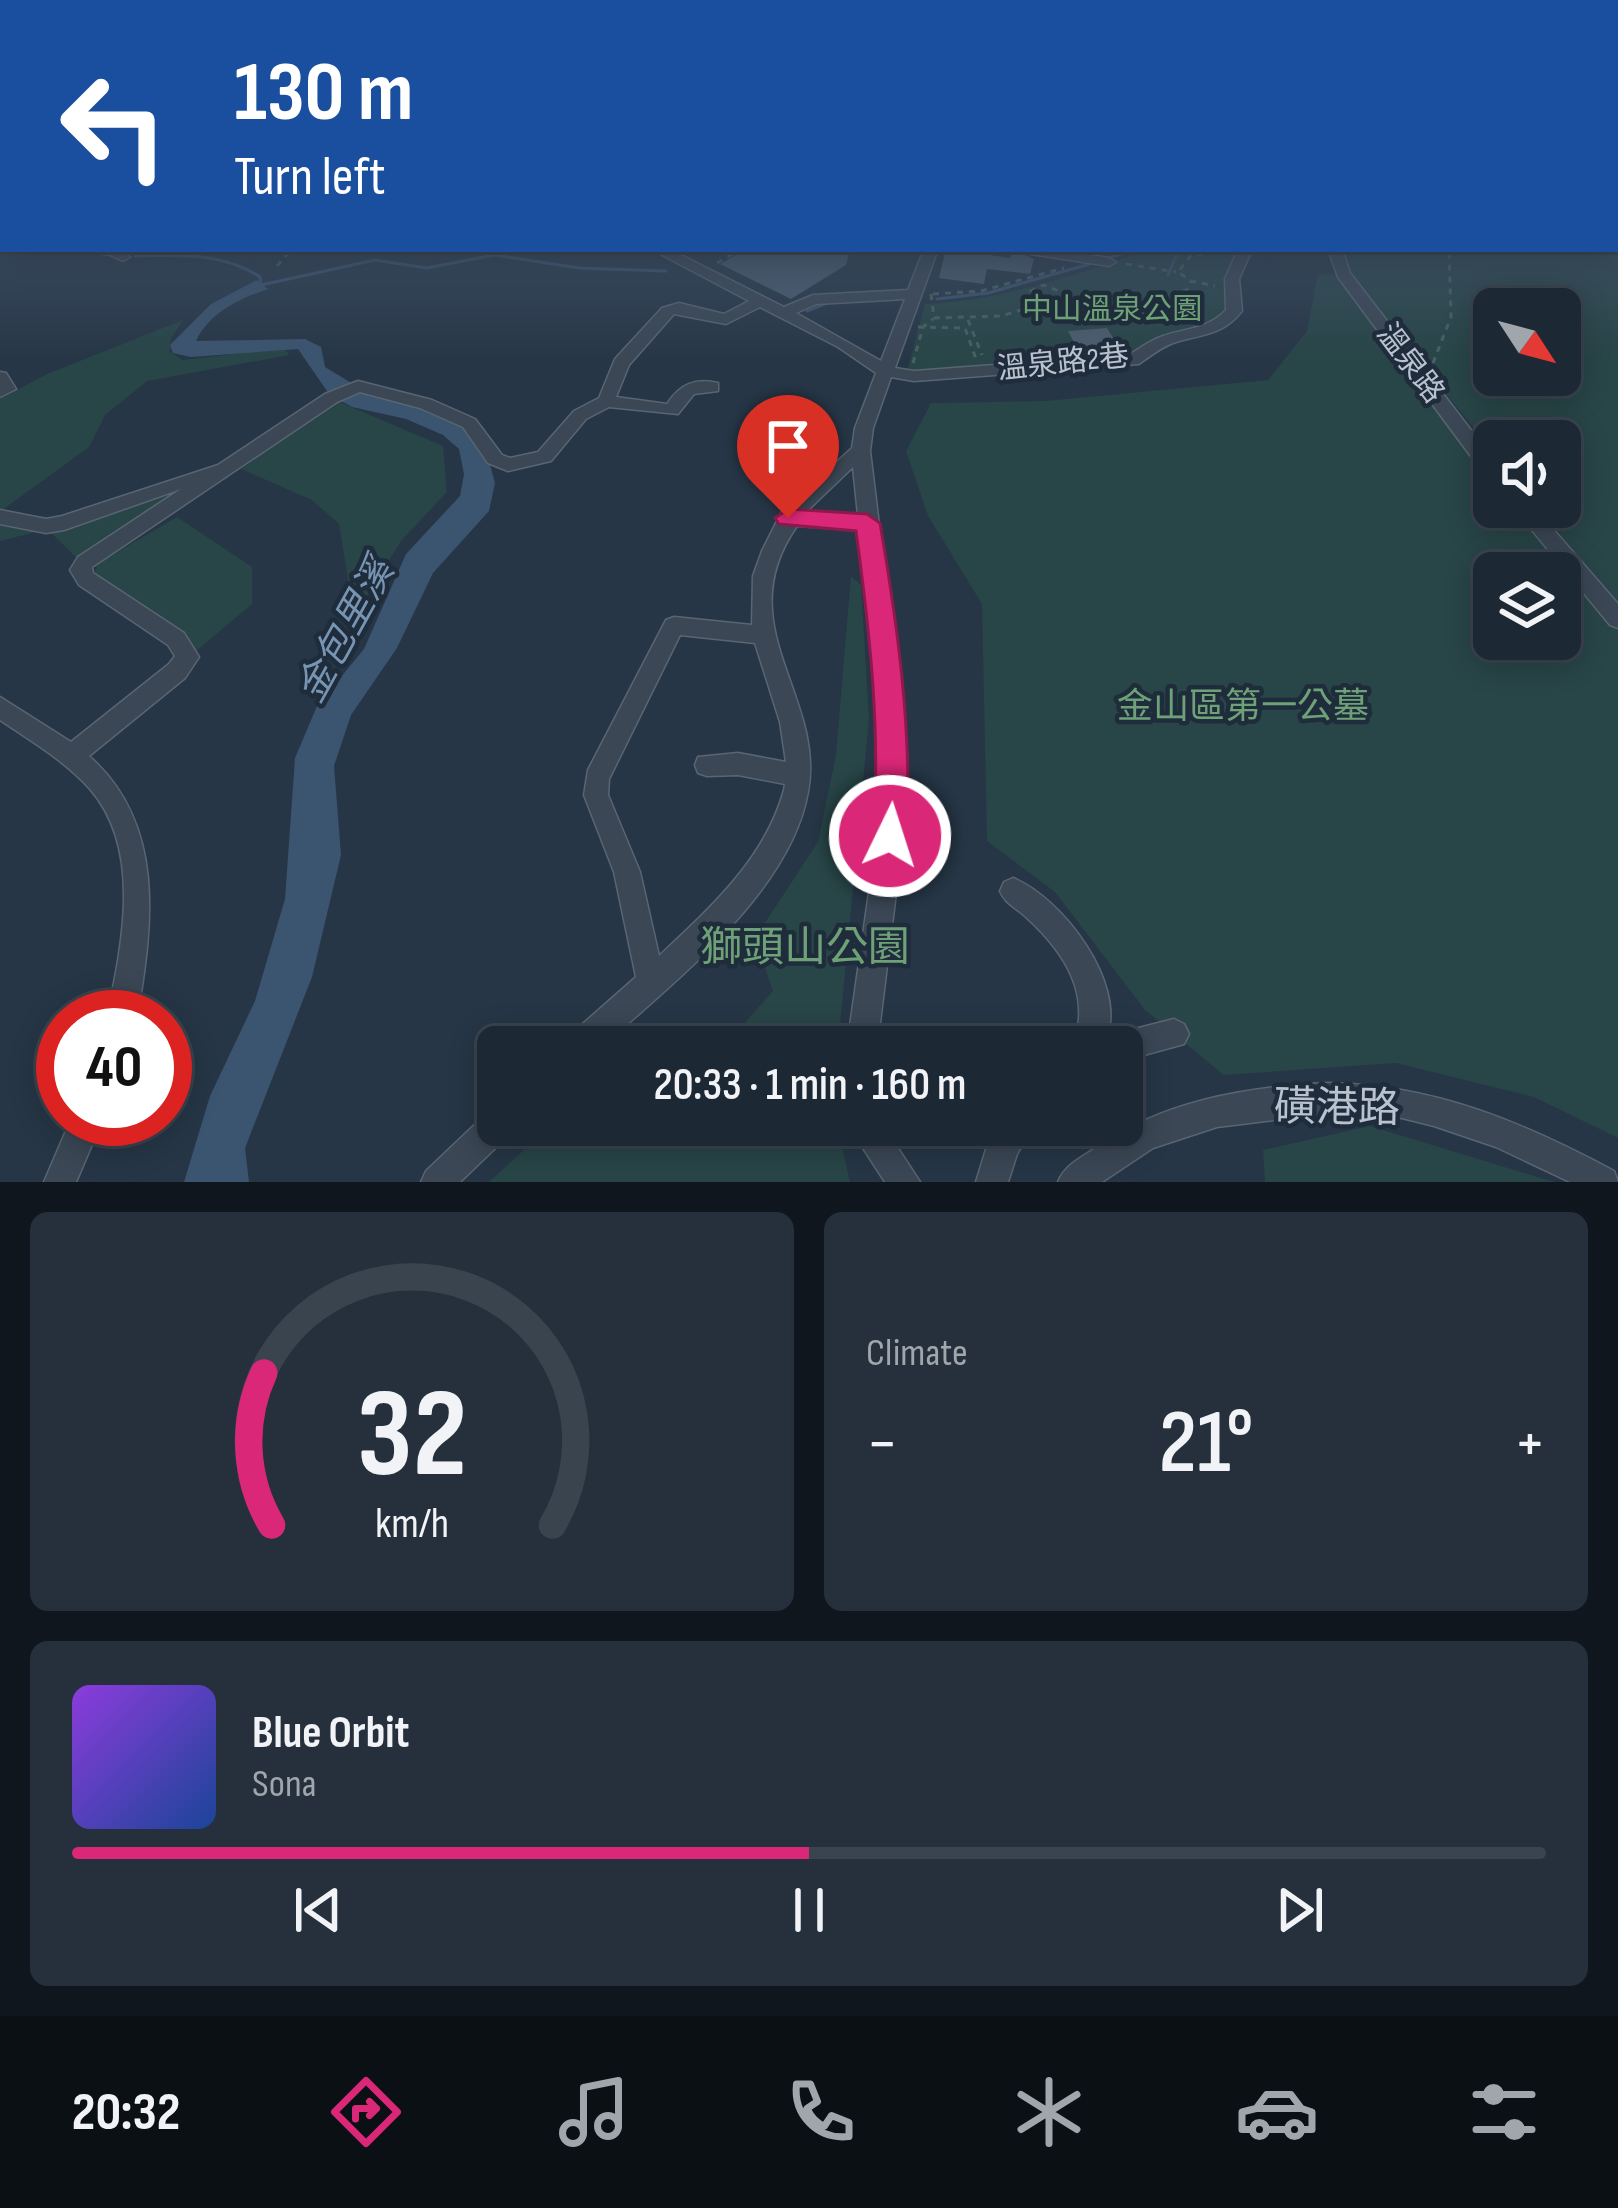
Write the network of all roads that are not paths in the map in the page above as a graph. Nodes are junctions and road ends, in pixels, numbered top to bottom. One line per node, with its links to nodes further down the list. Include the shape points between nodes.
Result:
1 (111, 252): 7 (street)
2 (666, 252): 10 (street, via 730,277)
3 (930, 252): 9 (street)
4 (1044, 252): 8 (street)
5 (1244, 252): 12 (street, 溫泉路2巷, via 1232,279 1234,311 1223,326 1164,340 1133,360)
6 (1336, 252): 17 (street, 溫泉路, via 1343,274)
7 (123, 257)
8 (1098, 260)
9 (913, 294): 11 (street, via 813,300); 12 (street)
10 (760, 301): 11 (street); 16 (street, via 726,319 668,311 621,363)
11 (784, 314): 12 (street)
12 (884, 371): 18 (street)
13 (0, 377): 15 (street, via 7,389)
14 (712, 388): 16 (street, via 695,385 672,410)
15 (0, 392)
16 (606, 401): 19 (street, via 580,415 544,457 508,465 469,423 358,386)
17 (1473, 445)
18 (861, 451): 21 (street); 22 (street)
19 (232, 464): 20 (street, via 64,523); 27 (street, via 80,570 176,639 188,657)
20 (0, 517)
21 (788, 518): 22 (street); 25 (street, via 774,541 760,602)
22 (867, 523): 34 (street, via 895,754)
23 (1541, 528): 24 (street)
24 (1618, 619)
25 (763, 635): 29 (street, via 798,733); 31 (street, via 674,626 597,778)
26 (0, 707): 27 (street)
27 (71, 756): 32 (street, via 105,788 125,826 135,874)
28 (707, 765): 29 (street)
29 (796, 776): 31 (street, via 790,816 768,858)
30 (1013, 891): 35 (street, via 1035,901 1067,940 1095,999)
31 (651, 981): 33 (street)
32 (126, 990)
33 (603, 1026)
34 (865, 1026)
35 (1097, 1026)
36 (1174, 1034): 37 (street)
37 (1143, 1041)
38 (477, 1144): 43 (street)
39 (75, 1146): 42 (street)
40 (879, 1146): 44 (street)
41 (1003, 1146): 45 (street)
42 (60, 1182)
43 (437, 1182)
44 (904, 1182)
45 (992, 1182)
46 (1074, 1182): 47 (street, 磺港路, via 1149,1133 1234,1107 1339,1099 1429,1108)
47 (1604, 1182)

